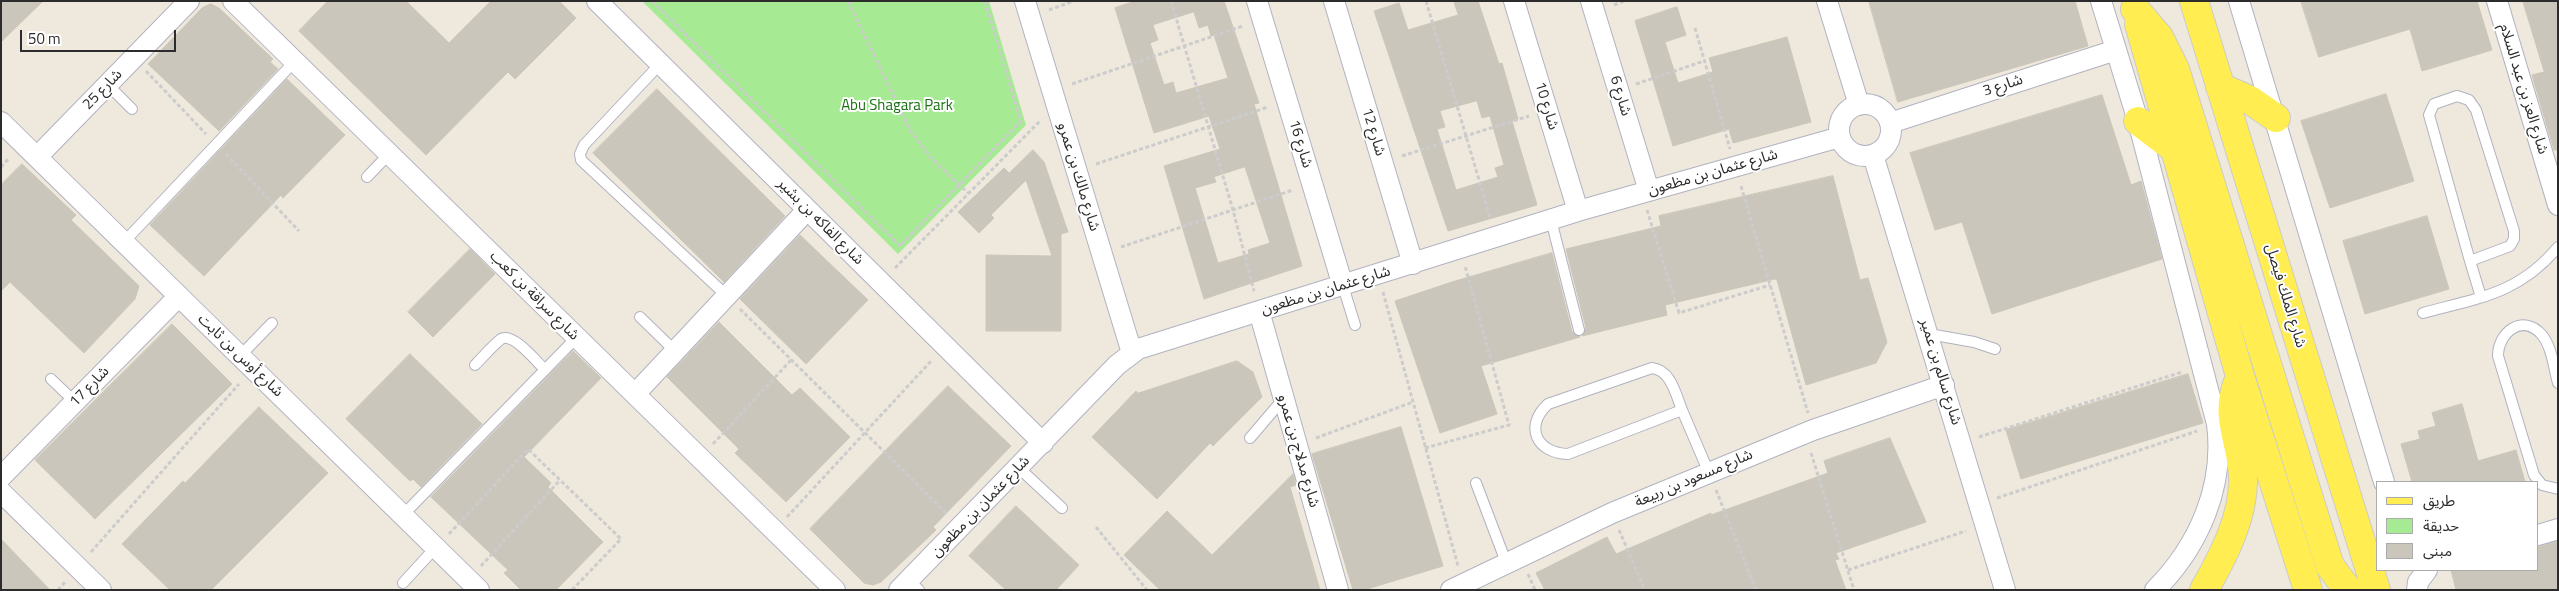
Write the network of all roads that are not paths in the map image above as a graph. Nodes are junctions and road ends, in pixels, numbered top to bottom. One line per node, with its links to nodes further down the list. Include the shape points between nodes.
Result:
1 (189, 1): 18 (street, شارع 25)
2 (233, 1): 16 (street, شارع سراقة بن كعب)
3 (597, 1): 17 (street, شارع الفاكه بن بشير)
4 (1334, 1): 41 (street, شارع 12)
5 (1514, 1): 36 (street, شارع 10)
6 (1591, 1): 33 (street, شارع 6)
7 (1827, 1): 20 (street)
8 (2101, 1): 15 (street)
9 (2194, 1): 19 (main road, شارع الملك فيصل)
10 (2239, 1): 22 (street)
11 (2497, 1): 31 (street, شارع العز بن عبد السلام)
12 (2134, 5): 27 (main road); 98 (main road, via 2158,37 2175,69 2330,566)
13 (1027, 9): 56 (street, شارع مالك بن عمرو)
14 (1260, 10): 42 (street, شارع 16)
15 (2116, 50): 23 (street); 25 (street, شارع 3)
16 (294, 62): 28 (street, شارع سراقة بن كعب); 38 (lane)
17 (660, 64): 35 (street, شارع الفاكه بن بشير); 44 (lane, via 584,144 581,160)
18 (108, 85): 21 (lane); 30 (street, شارع 25)
19 (2220, 87): 22 (main road, via 2250,100); 99 (main road, شارع الملك فيصل)
20 (1859, 105): 25 (street, via 1867,104 1882,110); 26 (street, via 1851,108 1841,120)
21 (132, 109)
22 (2276, 118): 73 (street)
23 (2138, 121): 27 (main road); 95 (street, via 2220,445 2219,469 2204,516 2183,558)
24 (1, 122): 30 (street, شارع أوس بن ثابت)
25 (1890, 123): 29 (street, via 1889,142)
26 (1840, 137): 29 (street, via 1849,151 1865,157); 33 (street, شارع عثمان بن مظعون)
27 (2175, 149): 60 (main road)
28 (389, 154): 32 (lane); 53 (street, شارع سراقة بن كعب)
29 (1873, 155): 52 (street, شارع سالم بن عمير)
30 (37, 157): 38 (street, شارع أوس بن ثابت)
31 (2552, 162): 34 (street, شارع العز بن عبد السلام)
32 (367, 177)
33 (1645, 192): 36 (street, شارع عثمان بن مظعون)
34 (2558, 205)
35 (807, 210): 44 (street); 69 (street, شارع الفاكه بن بشير)
36 (1578, 211): 37 (street, شارع عثمان بن مظعون)
37 (1550, 220): 41 (street, شارع عثمان بن مظعون); 51 (lane)
38 (124, 242): 43 (street, شارع أوس بن ثابت)
39 (2558, 247): 45 (lane, via 2524,280)
40 (2470, 261): 40 (lane, via 2510,246 2514,231 2476,110 2469,100 2457,96 2434,104 2429,115); 45 (lane)
41 (1413, 264): 42 (street, شارع عثمان بن مظعون)
42 (1343, 286): 46 (street, شارع عثمان بن مظعون); 50 (lane)
43 (179, 296): 57 (street, شارع أوس بن ثابت); 66 (street, شارع 17)
44 (727, 296): 55 (street)
45 (2481, 297): 47 (lane)
46 (1260, 311): 56 (street, شارع عثمان بن مظعون); 65 (street, شارع مدلاج بن عمرو)
47 (2423, 313)
48 (640, 318): 55 (lane)
49 (272, 323): 57 (lane)
50 (1355, 325)
51 (1579, 330)
52 (1929, 334): 54 (lane); 63 (street, شارع سالم بن عمير)
53 (576, 338): 59 (lane); 64 (street, شارع سراقة بن كعب)
54 (1995, 349)
55 (675, 351): 64 (street)
56 (1132, 353): 69 (street, شارع عثمان بن مظعون)
57 (247, 362): 80 (street, شارع أوس بن ثابت)
58 (475, 365): 59 (lane, via 501,339 508,338)
59 (545, 370): 80 (lane)
60 (2240, 376): 96 (main road, via 2231,404 2242,456 2244,480 2240,505 2222,556); 97 (main road)
61 (51, 379): 66 (lane)
62 (2558, 383): 74 (lane, via 2542,335 2534,328 2512,328 2503,335 2498,345 2498,356)
63 (1944, 385): 71 (street, شارع مسعود بن ربيعة, via 1809,432); 94 (street, شارع سالم بن عمير)
64 (636, 393): 92 (street, شارع سراقة بن كعب)
65 (1284, 398): 68 (lane); 93 (street, شارع مدلاج بن عمرو)
66 (75, 402): 72 (street, شارع 17)
67 (1682, 410): 67 (lane, via 1568,454 1547,450 1536,432 1540,411 1548,404 1648,369 1665,372); 71 (lane)
68 (1250, 438)
69 (1042, 443): 70 (street, شارع عثمان بن مظعون)
70 (1019, 468): 79 (lane); 89 (street, شارع عثمان بن مظعون, via 960,527)
71 (1709, 473): 84 (street, شارع مسعود بن ربيعة)
72 (1, 477)
73 (2384, 481)
74 (2538, 481)
75 (2539, 482): 77 (lane, via 2542,486)
76 (1476, 483): 84 (lane)
77 (2558, 489)
78 (4, 498): 91 (street)
79 (1062, 508)
80 (403, 515): 83 (street, شارع أوس بن ثابت)
81 (2558, 529): 82 (street)
82 (2539, 535)
83 (436, 548): 87 (lane); 88 (street, شارع أوس بن ثابت)
84 (1506, 562): 90 (street, شارع مسعود بن ربيعة)
85 (2410, 571): 100 (street)
86 (2426, 571): 100 (street, via 2418,582)
87 (403, 583)
88 (474, 585)
89 (909, 586)
90 (1457, 587)
91 (101, 590)
92 (835, 590)
93 (1338, 590)
94 (2005, 590)
95 (2156, 590)
96 (2204, 590)
97 (2308, 590)
98 (2348, 590)
99 (2376, 590)
100 (2417, 590)

